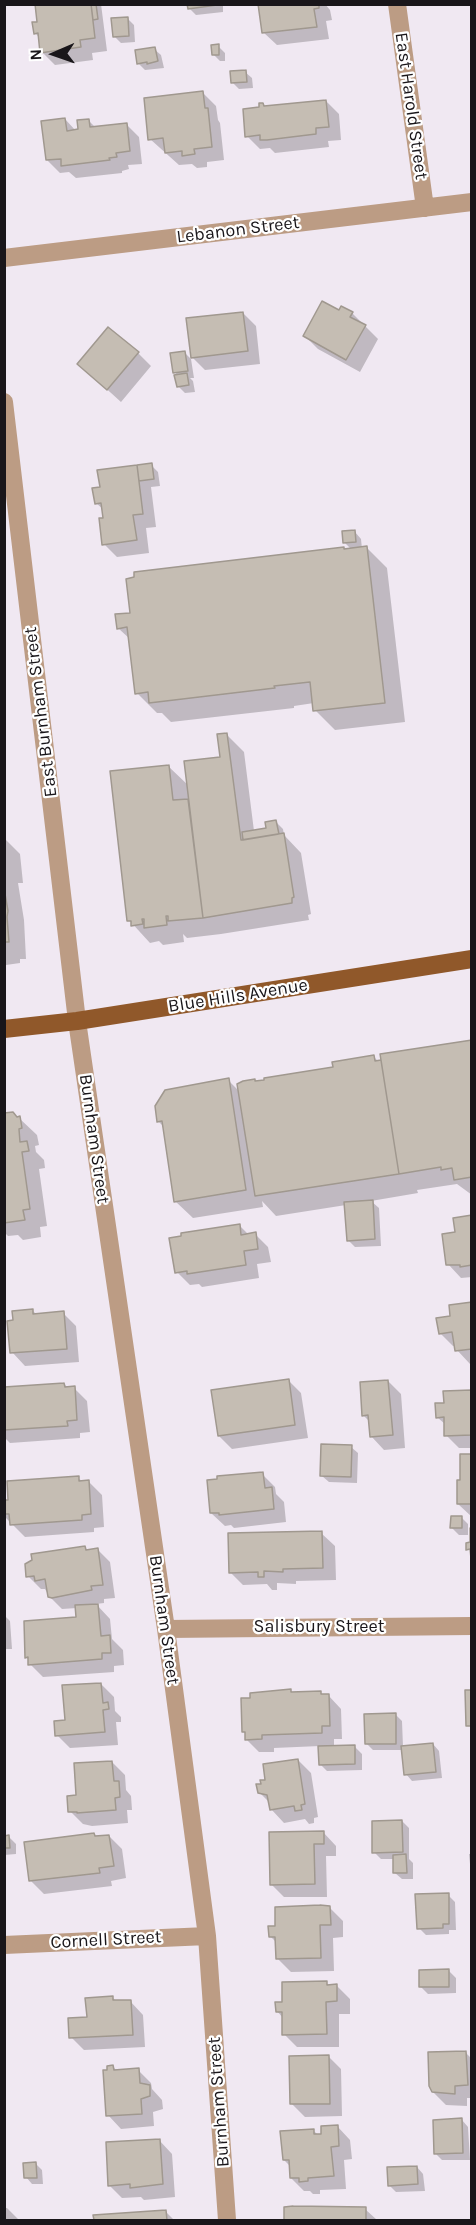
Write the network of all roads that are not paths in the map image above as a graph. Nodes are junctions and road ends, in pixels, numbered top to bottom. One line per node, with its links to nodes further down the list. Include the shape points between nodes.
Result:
1 (398, 4): 3 (street, East Harold Street)
2 (471, 202): 3 (street, Lebanon Street)
3 (425, 208): 4 (street, Lebanon Street)
4 (4, 258)
5 (4, 402): 7 (street, East Burnham Street)
6 (471, 959): 7 (main road, Blue Hills Avenue)
7 (77, 1021): 8 (main road, Blue Hills Avenue); 10 (street, Burnham Street)
8 (4, 1029)
9 (471, 1626): 10 (street, Salisbury Street)
10 (166, 1629): 11 (street, Burnham Street)
11 (207, 1936): 12 (street, Cornell Street); 13 (street, Burnham Street)
12 (4, 1945)
13 (227, 2220)

